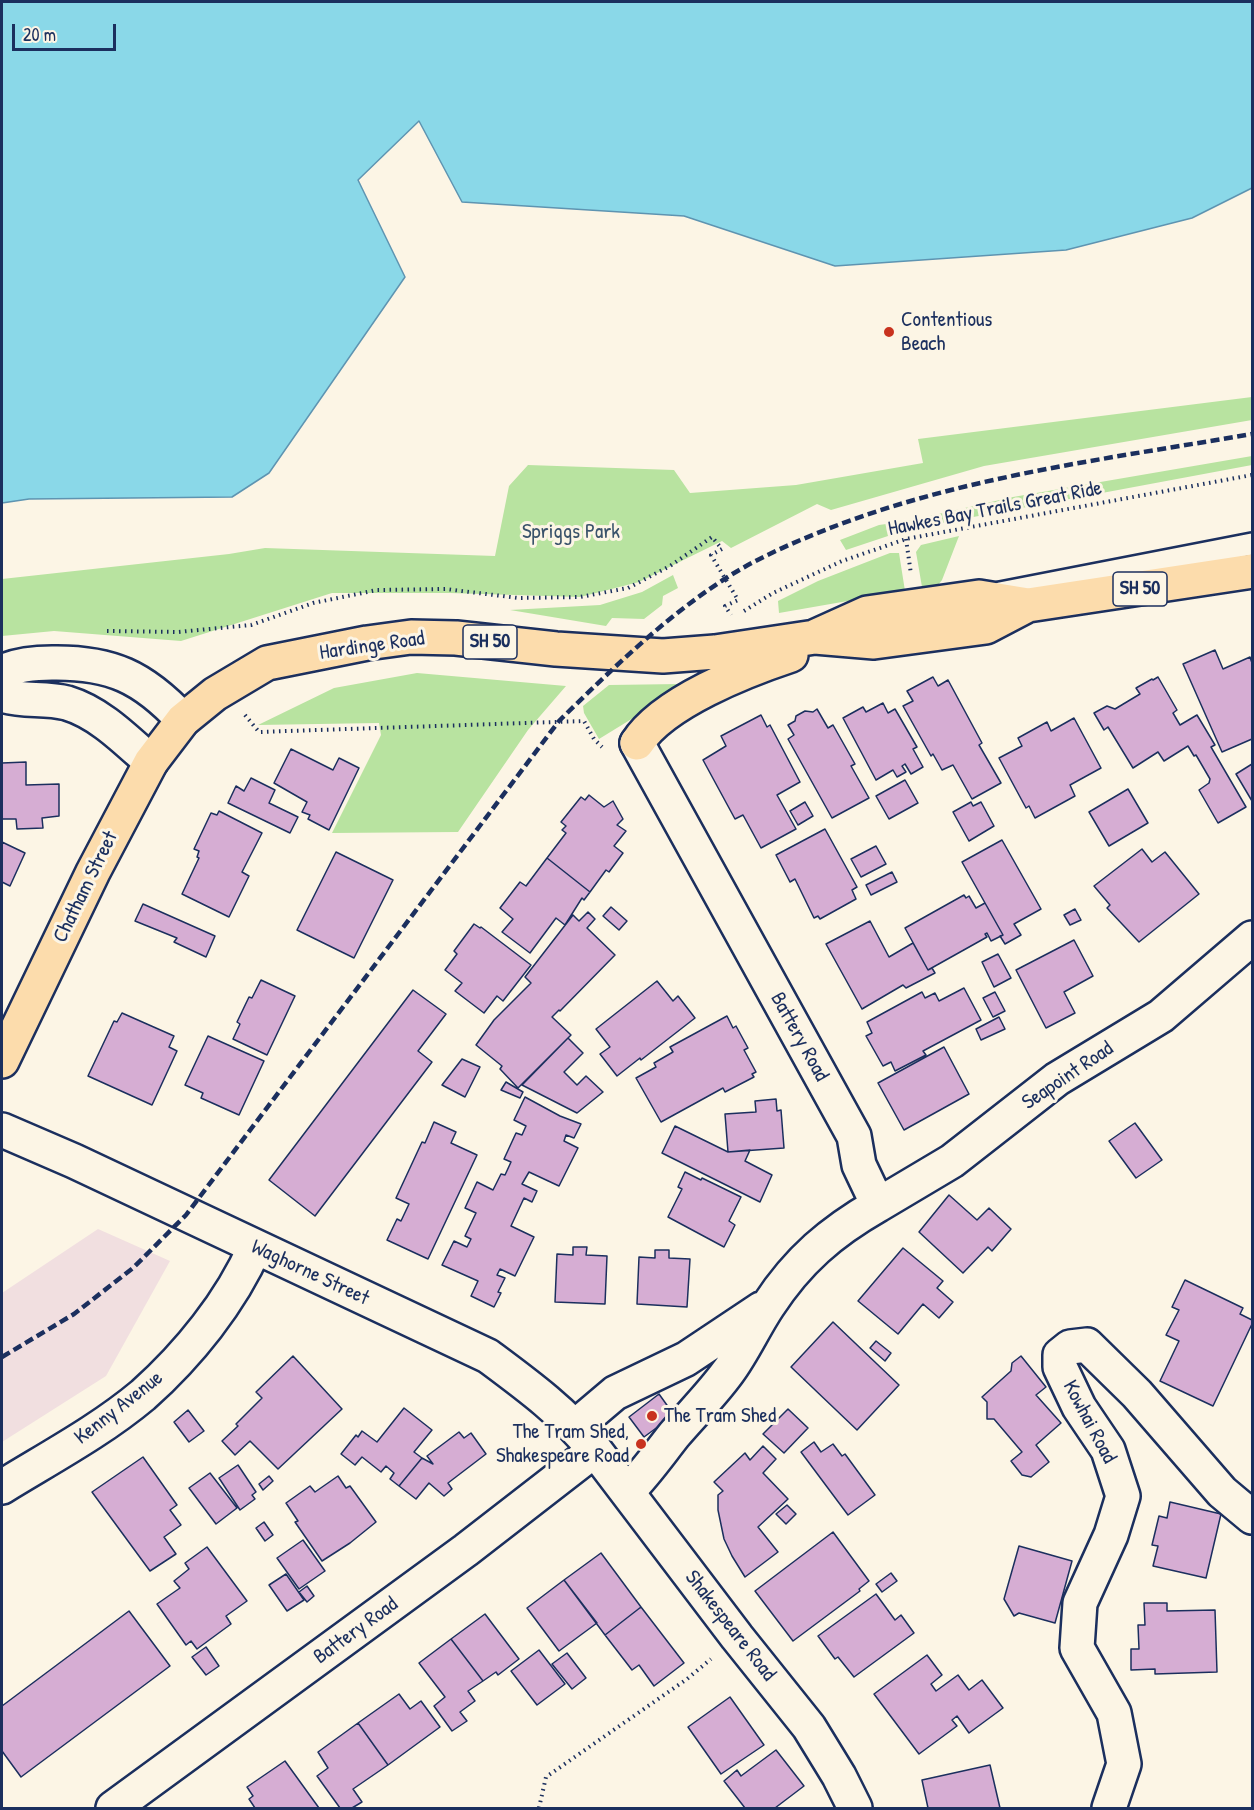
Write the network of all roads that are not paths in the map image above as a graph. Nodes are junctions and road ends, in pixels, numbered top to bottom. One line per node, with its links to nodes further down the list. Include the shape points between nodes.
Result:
1 (1252, 544): 3 (lane)
2 (1252, 571): 4 (highway, SH 50)
3 (979, 597): 4 (highway, SH 50); 5 (highway, SH 50, via 867,613)
4 (1028, 605): 5 (highway, SH 50, via 986,627 874,642)
5 (828, 638): 8 (highway, Hardinge Road / SH 50, via 663,656 411,637 267,663 223,689); 9 (highway, via 753,667 674,708 653,723)
6 (2, 672): 8 (street, via 40,663 108,668 135,679 161,697)
7 (2, 694): 10 (street, via 65,703 91,713)
8 (183, 720): 10 (highway, Chatham Street / SH 50)
9 (637, 743): 14 (street, Battery Road, via 854,1136 859,1165)
10 (152, 762): 12 (highway, Chatham Street / SH 50, via 93,872)
11 (1252, 938): 14 (street, Seapoint Road, via 1161,1016 1057,1079 952,1161)
12 (2, 1060)
13 (2, 1130): 15 (street, Waghorne Street)
14 (878, 1205): 16 (street, Battery Road, via 820,1244)
15 (255, 1247): 17 (street, Waghorne Street, via 488,1356 545,1398); 18 (street, Kenny Avenue, via 234,1289 210,1322 142,1395 80,1440)
16 (769, 1304): 17 (street, Battery Road, via 686,1359 615,1393); 19 (street, Battery Road, via 728,1372)
17 (586, 1438): 19 (street, Shakespeare Road); 21 (street, Battery Road, via 466,1550)
18 (2, 1487)
19 (628, 1491): 22 (street, Shakespeare Road, via 736,1637 809,1727)
20 (1252, 1517): 23 (street, Kowhai Road, via 1222,1492 1137,1394 1088,1345 1070,1347 1060,1355 1060,1367 1079,1407 1108,1450 1123,1496 1111,1534 1080,1603 1077,1648 1114,1713 1124,1764)
21 (113, 1809)
22 (855, 1809)
23 (1109, 1809)

